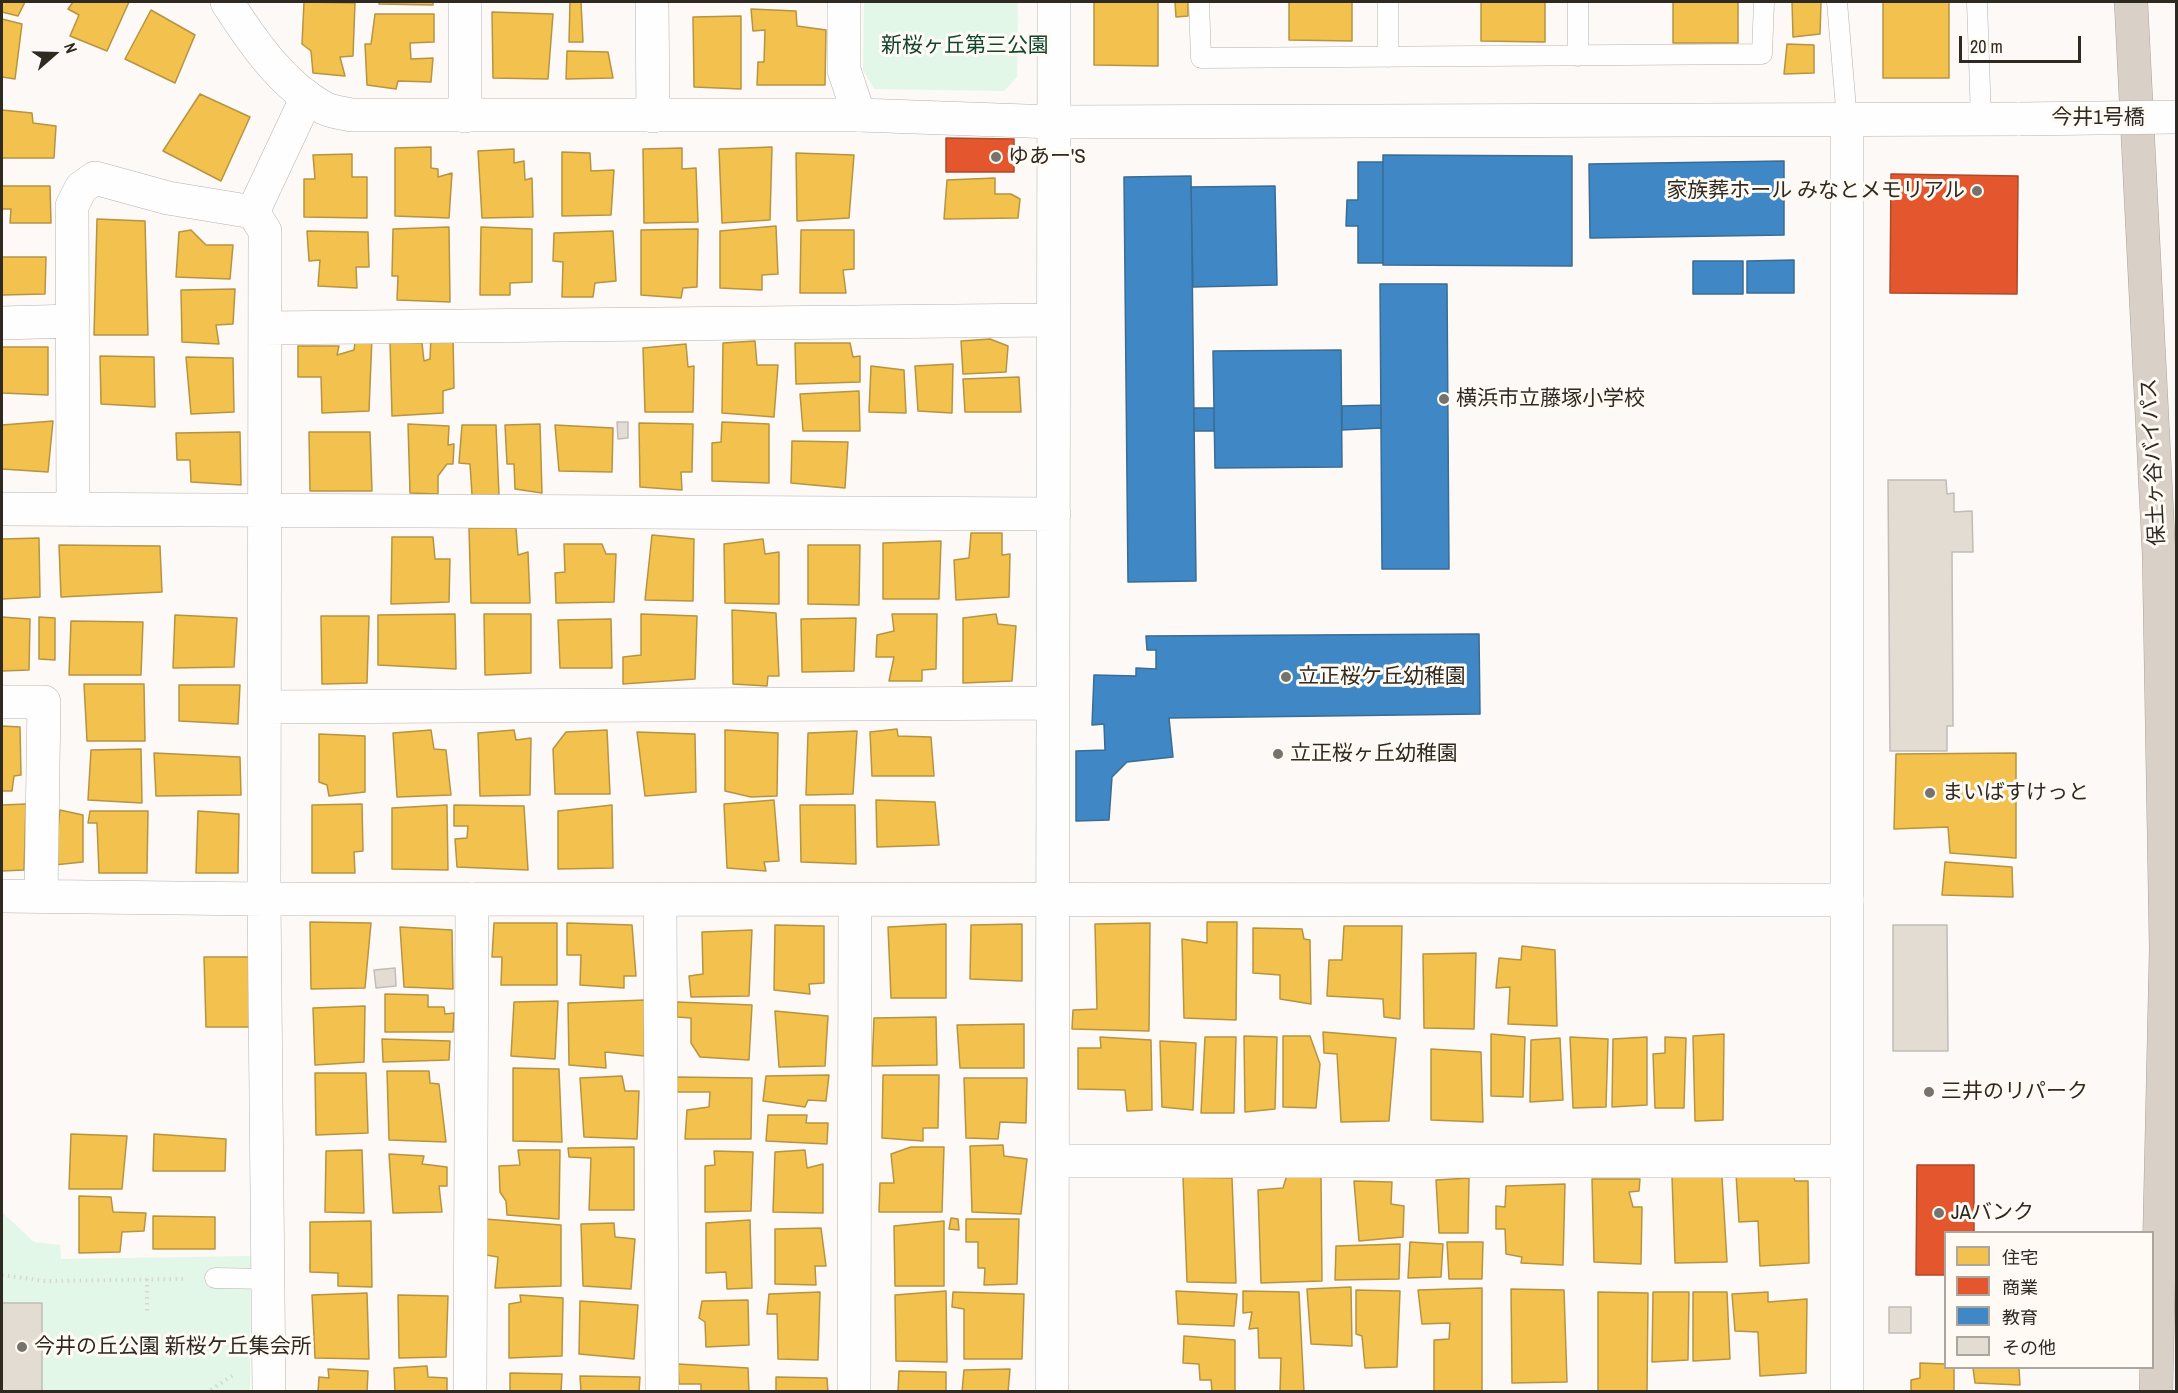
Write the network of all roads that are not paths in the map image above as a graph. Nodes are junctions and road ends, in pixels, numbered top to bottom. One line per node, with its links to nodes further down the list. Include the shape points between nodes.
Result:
1 (465, 2): 17 (street)
2 (652, 2): 18 (street)
3 (844, 2): 16 (street, via 844,70)
4 (1054, 2): 22 (street)
5 (1199, 2): 14 (lane, via 1201,58)
6 (1388, 2): 14 (lane)
7 (1578, 2): 13 (lane)
8 (1764, 2): 13 (lane, via 1762,54)
9 (1837, 2): 21 (lane)
10 (1977, 2): 20 (lane)
11 (2131, 2): 53 (highway, 保土ヶ谷バイパス, via 2159,555 2166,949)
12 (237, 6): 15 (street, 今井1号橋, via 280,74)
13 (1578, 56): 14 (lane)
14 (1388, 57)
15 (307, 97): 17 (street, 今井1号橋, via 326,109 351,116); 23 (street)
16 (859, 115): 18 (street, 今井1号橋); 22 (street, 今井1号橋)
17 (465, 116): 18 (street, 今井1号橋)
18 (653, 116)
19 (2176, 117): 20 (street, 今井1号橋, bridge)
20 (1982, 119): 21 (street, 今井1号橋)
21 (1847, 120): 22 (street, 今井1号橋); 42 (street)
22 (1054, 122): 24 (street)
23 (254, 212): 25 (street, via 168,198 95,178 81,188 72,206); 27 (street, via 265,231)
24 (1053, 320): 27 (street); 31 (street)
25 (73, 321): 26 (street); 29 (street)
26 (2, 323)
27 (266, 328): 30 (street)
28 (2, 509): 29 (street)
29 (73, 510): 30 (street)
30 (264, 511): 31 (street); 34 (street)
31 (1054, 514): 33 (street)
32 (2, 702): 36 (street, via 44,702)
33 (1053, 703): 34 (street); 41 (street)
34 (265, 707): 37 (street)
35 (2, 896): 36 (street)
36 (41, 896): 37 (street)
37 (264, 899): 38 (street); 46 (street)
38 (472, 899): 39 (street); 48 (street)
39 (660, 900): 40 (street); 49 (street)
40 (855, 900): 41 (street); 50 (street)
41 (1053, 900): 42 (street); 43 (street)
42 (1847, 900): 44 (street)
43 (1053, 1161): 44 (street); 51 (street)
44 (1847, 1161): 52 (street)
45 (215, 1278): 46 (lane)
46 (268, 1279): 47 (street)
47 (268, 1392)
48 (470, 1392)
49 (662, 1392)
50 (854, 1392)
51 (1052, 1392)
52 (1847, 1392)
53 (2156, 1392)

